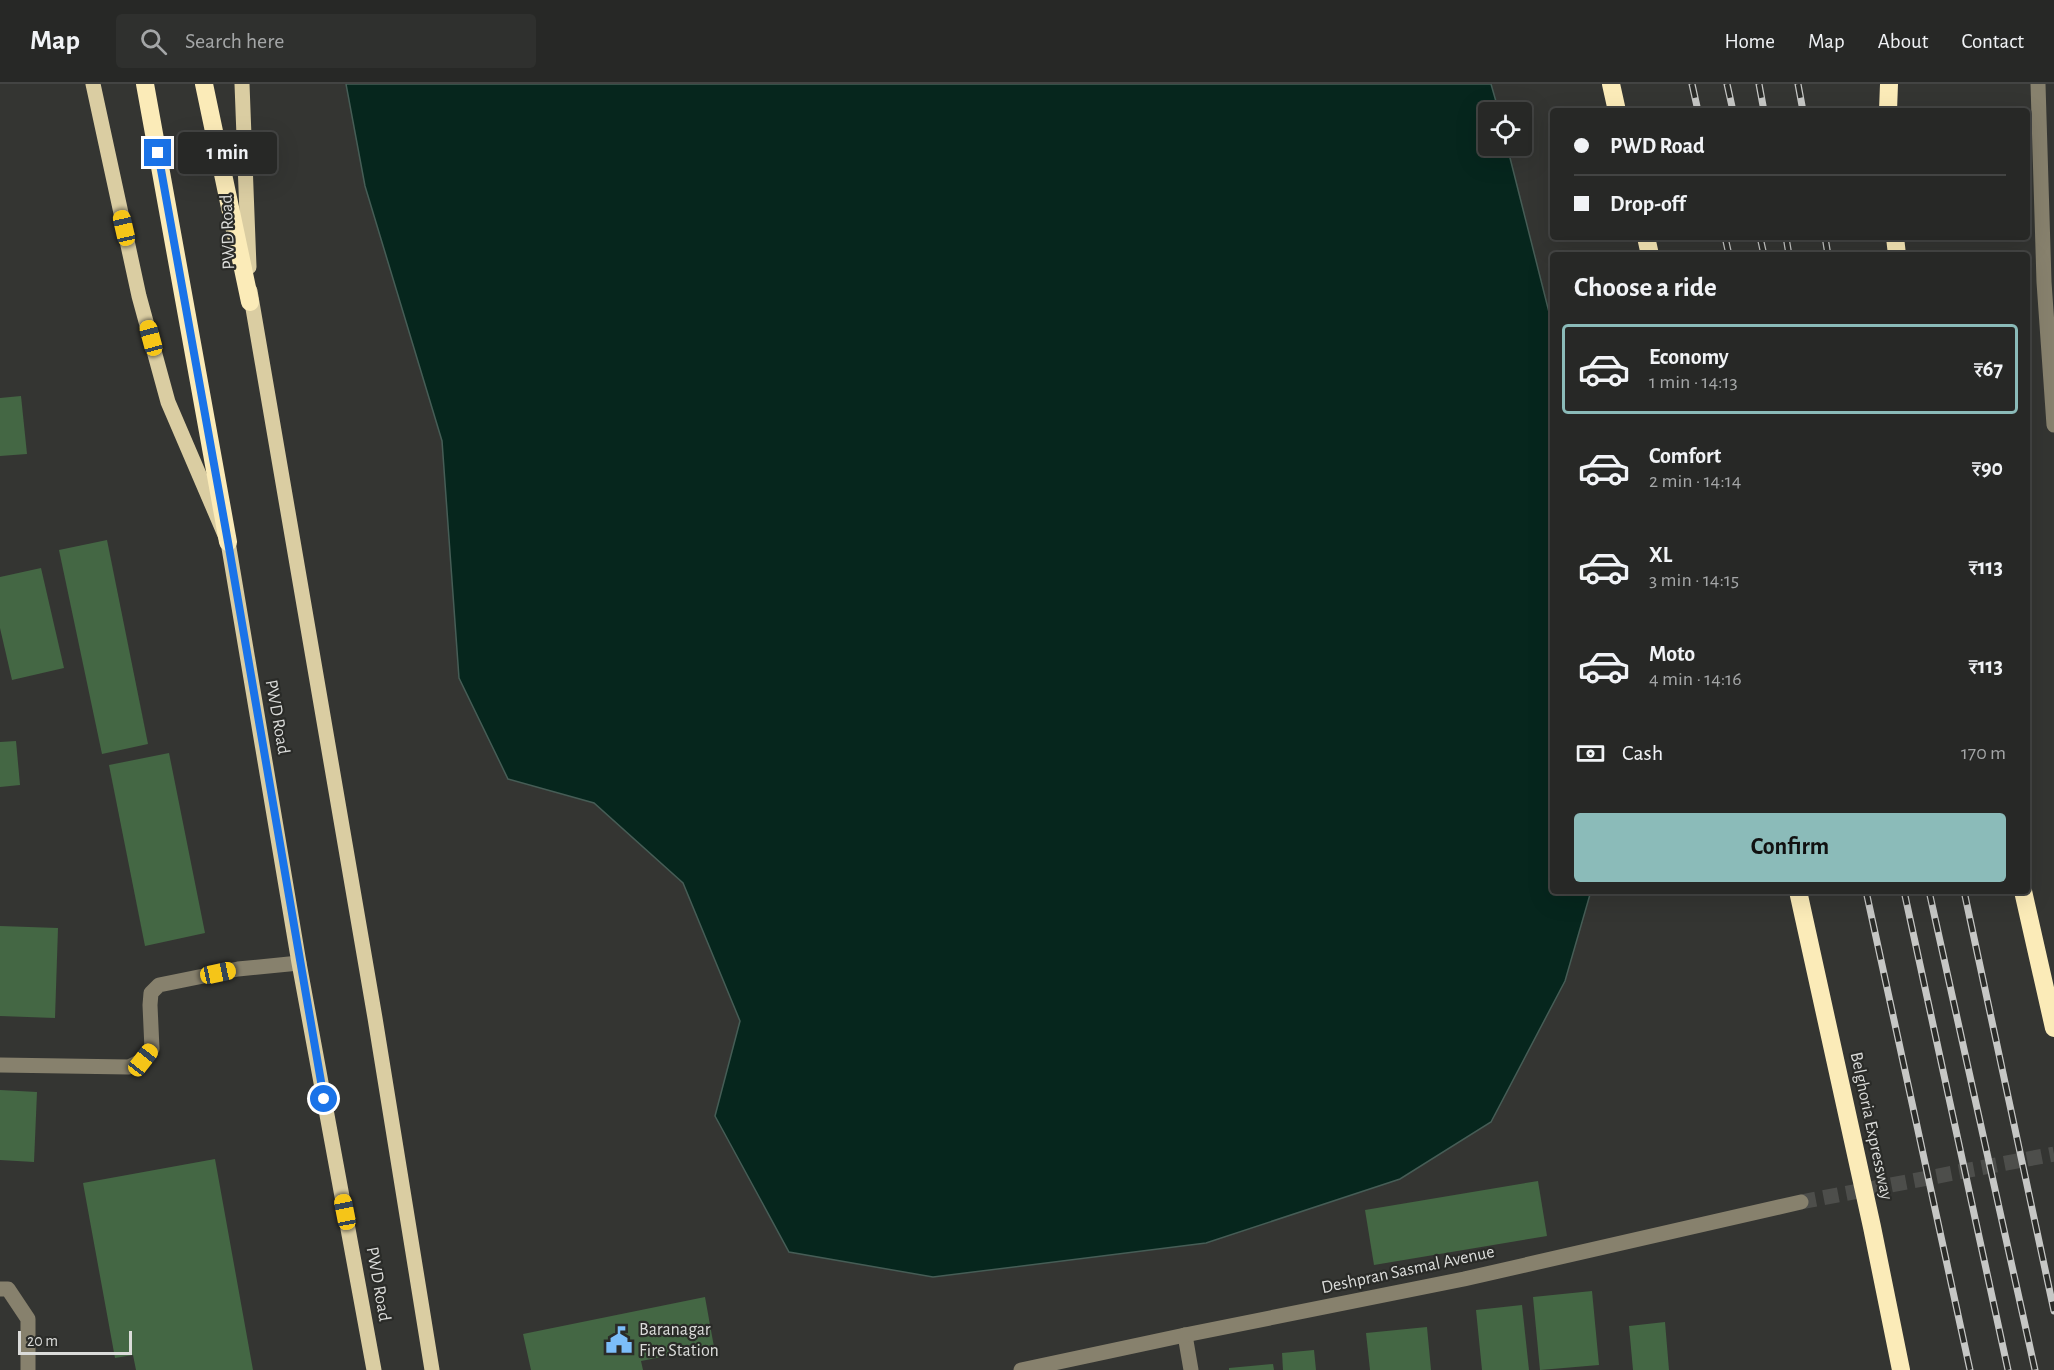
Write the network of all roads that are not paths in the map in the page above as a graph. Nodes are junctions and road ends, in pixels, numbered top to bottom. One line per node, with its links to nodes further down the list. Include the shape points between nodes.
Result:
1 (93, 84): 12 (main road, PWD Road, via 139,296 168,402)
2 (145, 84): 12 (highway)
3 (204, 84): 10 (highway)
4 (242, 84): 10 (main road, PWD Road)
5 (1611, 84): 8 (highway)
6 (1889, 84): 9 (highway)
7 (2038, 84): 11 (street, via 2044,282)
8 (1616, 108)
9 (1888, 108)
10 (250, 302): 23 (main road, PWD Road)
11 (2054, 425)
12 (228, 542): 15 (main road, PWD Road)
13 (1799, 894): 26 (highway, Belghoria Expressway)
14 (2024, 894): 16 (highway)
15 (299, 963): 17 (street, via 238,969 159,985 151,993 152,1049 143,1060 129,1067); 22 (main road, PWD Road)
16 (2054, 1028)
17 (0, 1065)
18 (1801, 1202): 20 (street, Deshpran Sasmal Avenue, via 1464,1279)
19 (0, 1289): 21 (street, via 8,1289 28,1318)
20 (1185, 1335): 24 (street, Deshpran Sasmal Avenue); 25 (street)
21 (28, 1370)
22 (374, 1370)
23 (432, 1370)
24 (1021, 1370)
25 (1191, 1370)
26 (1901, 1370)

